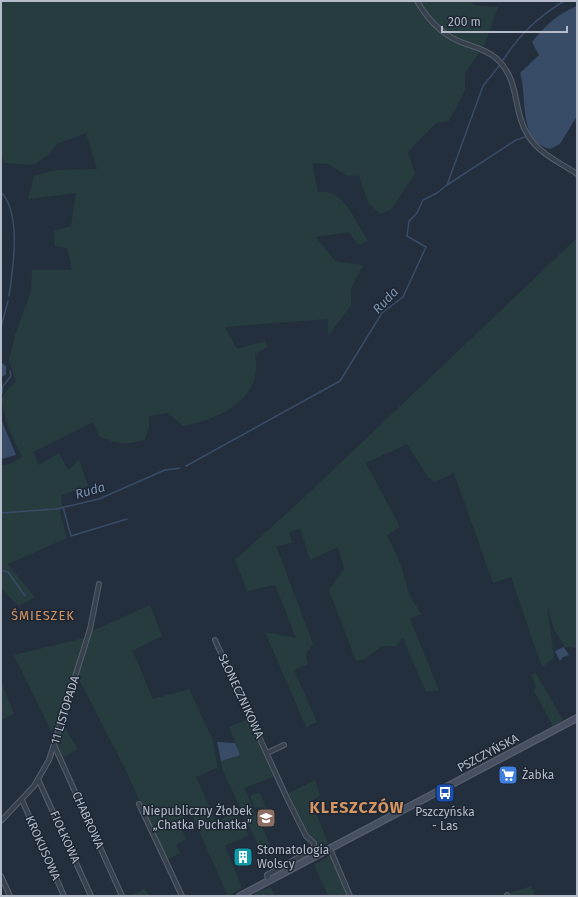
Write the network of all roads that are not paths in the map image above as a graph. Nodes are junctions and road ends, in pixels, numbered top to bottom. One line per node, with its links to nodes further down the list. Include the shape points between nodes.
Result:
1 (417, 1): 2 (street, via 426,17 447,36 495,57 509,74 514,86 518,113 529,137 539,150)
2 (577, 174)
3 (99, 584): 6 (street, 11 LISTOPADA, via 90,629)
4 (215, 640): 8 (street, SŁONECZNIKOWA)
5 (577, 718): 13 (main road, PSZCZYŃSKA)
6 (54, 745): 9 (street, 11 LISTOPADA); 20 (street, CHABROWA)
7 (284, 745): 8 (street, SŁONECZNIKOWA)
8 (267, 753): 15 (street, SŁONECZNIKOWA, via 306,836 314,843 314,849 269,873)
9 (38, 779): 10 (street, 11 LISTOPADA); 19 (street, FIOŁKOWA)
10 (22, 800): 12 (street, 11 LISTOPADA); 18 (street, KROKUSOWA)
11 (139, 804): 21 (street)
12 (1, 821)
13 (330, 849): 15 (main road, PSZCZYŃSKA); 22 (street)
14 (1, 876): 17 (street)
15 (268, 881): 16 (main road, PSZCZYŃSKA)
16 (243, 895)
17 (10, 896)
18 (64, 896)
19 (91, 896)
20 (122, 896)
21 (182, 896)
22 (350, 896)

